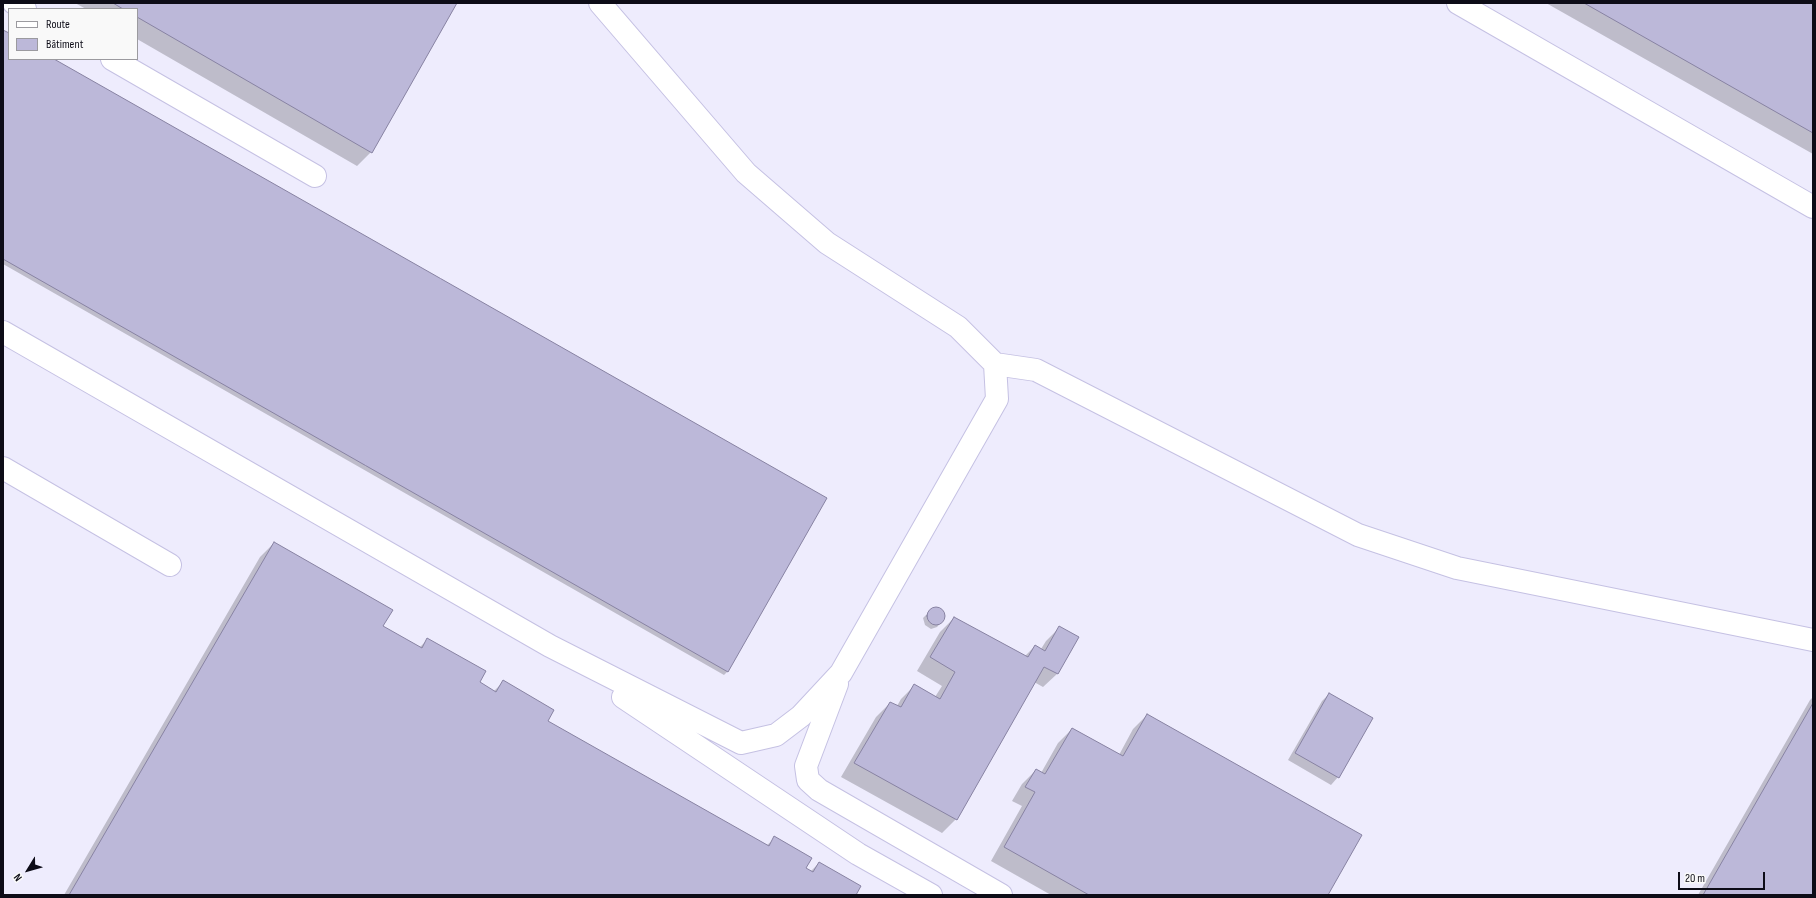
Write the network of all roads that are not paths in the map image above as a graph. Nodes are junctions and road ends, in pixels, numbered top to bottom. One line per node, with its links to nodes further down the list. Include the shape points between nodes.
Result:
1 (14, 3): 4 (street)
2 (600, 3): 9 (street, via 746,173 827,243 958,327)
3 (1458, 3): 7 (street)
4 (23, 8)
5 (114, 60): 6 (street)
6 (315, 176)
7 (1813, 207)
8 (3, 332): 13 (street)
9 (995, 364): 12 (street, via 1036,370 1351,531 1457,568); 14 (street, via 997,399)
10 (3, 468): 11 (street)
11 (170, 565)
12 (1813, 640)
13 (550, 646): 14 (street, via 741,742 776,734 801,716); 15 (street, via 858,854)
14 (841, 673): 16 (street, via 806,766 808,780 819,790)
15 (931, 895)
16 (1001, 895)

